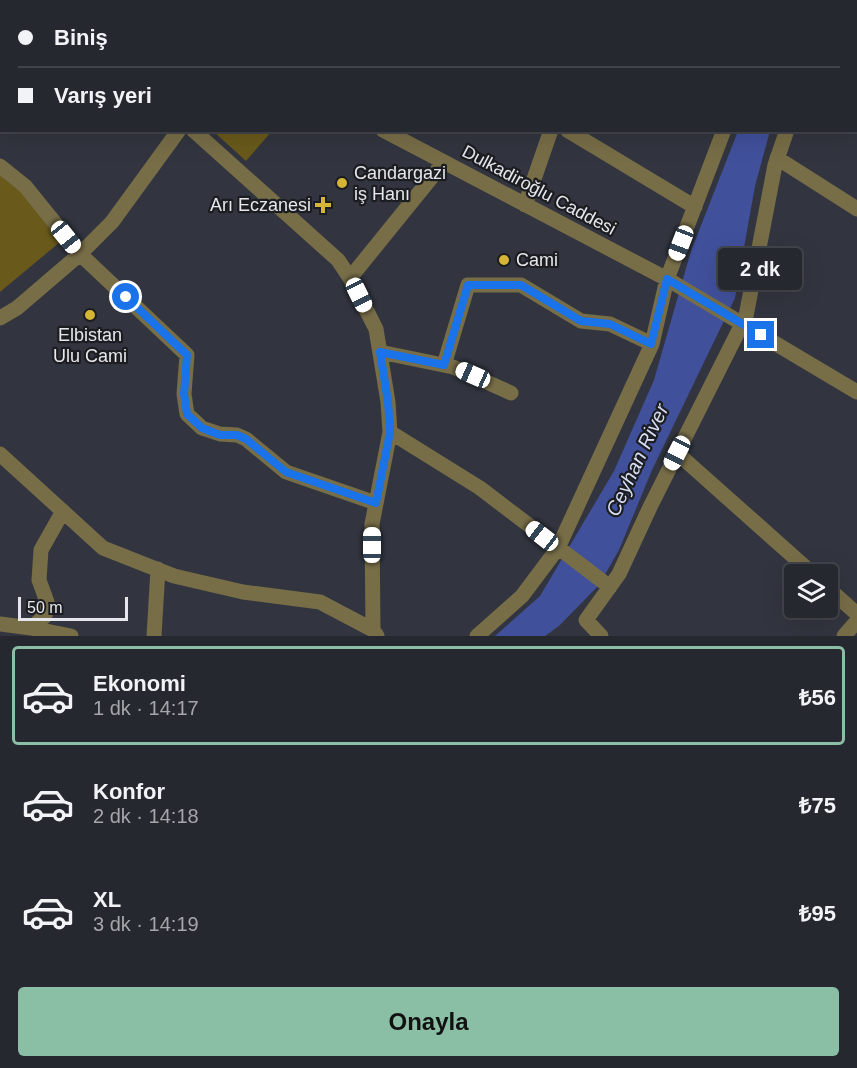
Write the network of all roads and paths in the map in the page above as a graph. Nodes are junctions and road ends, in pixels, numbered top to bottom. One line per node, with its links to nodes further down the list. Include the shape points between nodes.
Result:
1 (178, 132): 14 (street, via 112,222)
2 (195, 132): 15 (street, via 338,260)
3 (387, 132): 9 (street, Dulkadiroğlu Caddesi)
4 (550, 132): 11 (street)
5 (570, 132): 12 (street)
6 (723, 132): 12 (street)
7 (786, 132): 8 (street)
8 (777, 158): 13 (street); 18 (street, via 746,316)
9 (444, 162): 11 (street, Dulkadiroğlu Caddesi); 15 (street)
10 (0, 166): 14 (street, via 25,186)
11 (525, 205): 16 (street, Dulkadiroğlu Caddesi)
12 (695, 207): 16 (street)
13 (857, 210)
14 (80, 254): 17 (street); 27 (street, via 187,355 187,414 202,428 220,435 237,435 286,472)
15 (350, 278): 20 (street, via 376,329)
16 (671, 282): 18 (street, Dulkadiroğlu Caddesi); 19 (street)
17 (0, 318)
18 (739, 322): 22 (street, Dulkadiroğlu Caddesi); 25 (street)
19 (651, 344): 21 (street, via 610,324 581,321 521,285 468,285); 29 (street)
20 (380, 352): 21 (street); 24 (street)
21 (444, 365): 23 (street)
22 (857, 392)
23 (512, 393)
24 (390, 432): 27 (street); 29 (street, via 480,488)
25 (677, 453): 30 (street); 32 (street)
26 (2, 461): 28 (street)
27 (376, 503): 38 (street, via 372,524)
28 (63, 511): 31 (street, via 103,548); 37 (street, via 41,550 39,580 47,602 45,616)
29 (558, 548): 32 (street); 41 (street, via 522,596)
30 (802, 564)
31 (158, 569): 38 (street, via 243,592 320,602); 40 (street)
32 (610, 587): 42 (street, via 586,620)
33 (838, 597): 34 (street)
34 (857, 614)
35 (857, 621): 43 (street)
36 (0, 624): 37 (street)
37 (32, 628): 39 (street)
38 (375, 633)
39 (71, 636)
40 (154, 636)
41 (477, 636)
42 (601, 636)
43 (844, 636)

